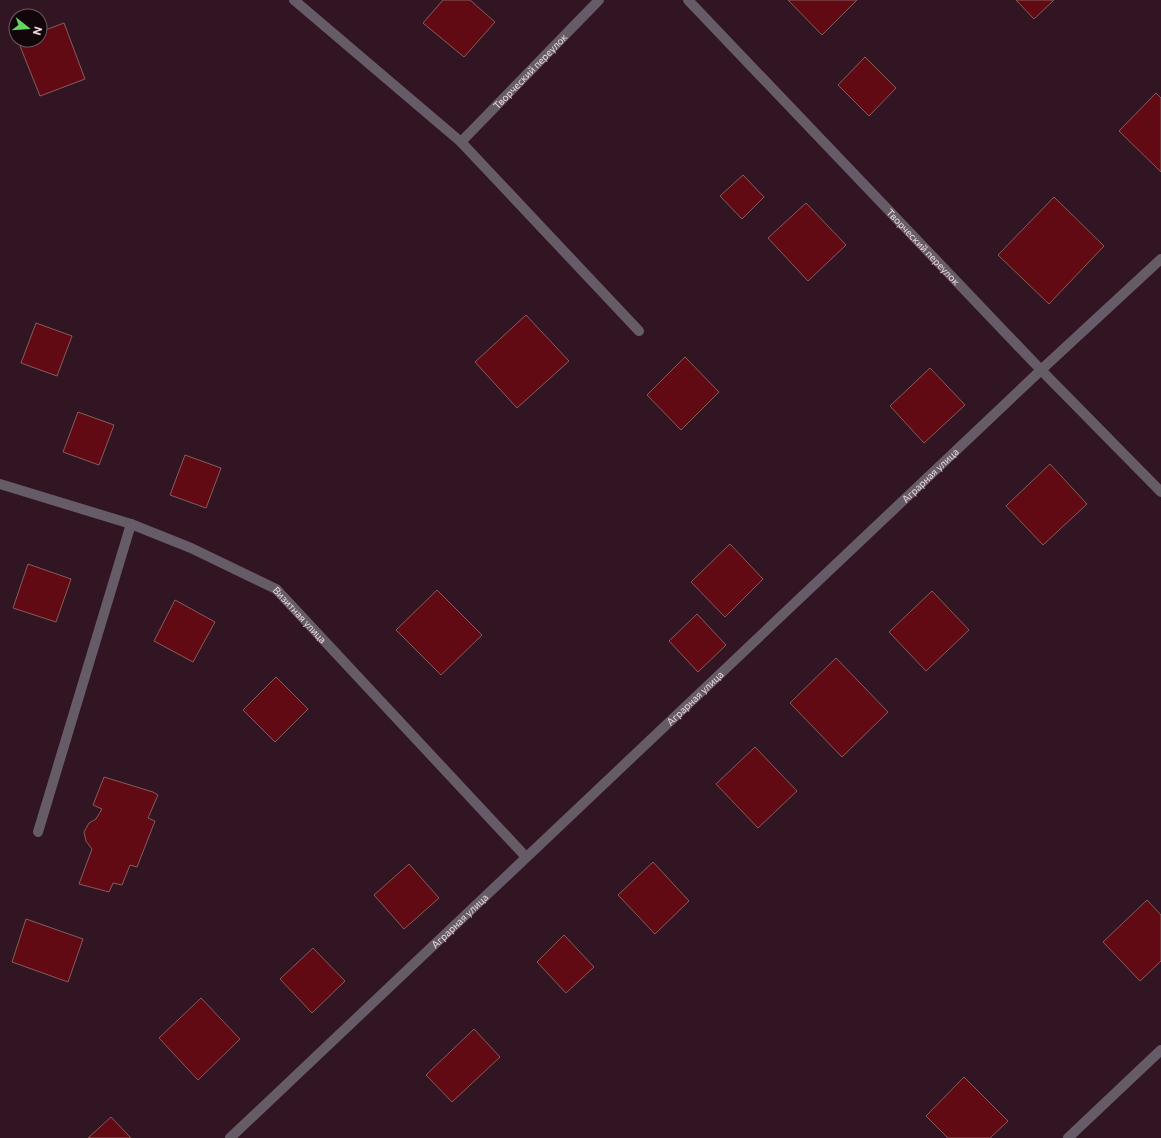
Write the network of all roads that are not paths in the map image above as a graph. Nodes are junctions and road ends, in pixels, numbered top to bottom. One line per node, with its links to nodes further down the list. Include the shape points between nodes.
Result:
1 (294, 0): 4 (street)
2 (599, 0): 4 (street, Творческий переулок)
3 (688, 0): 7 (street, Творческий переулок)
4 (461, 142): 6 (street)
5 (1161, 259): 7 (street, Аграрная улица)
6 (639, 331)
7 (1041, 370): 9 (street, Творческий переулок); 12 (street, Аграрная улица)
8 (0, 484): 10 (street, Визитная улица)
9 (1161, 492)
10 (131, 524): 11 (street); 12 (street, Визитная улица, via 191,548 276,589)
11 (38, 832)
12 (526, 857): 14 (street, Аграрная улица)
13 (1161, 1050): 15 (street)
14 (230, 1138)
15 (1068, 1138)

